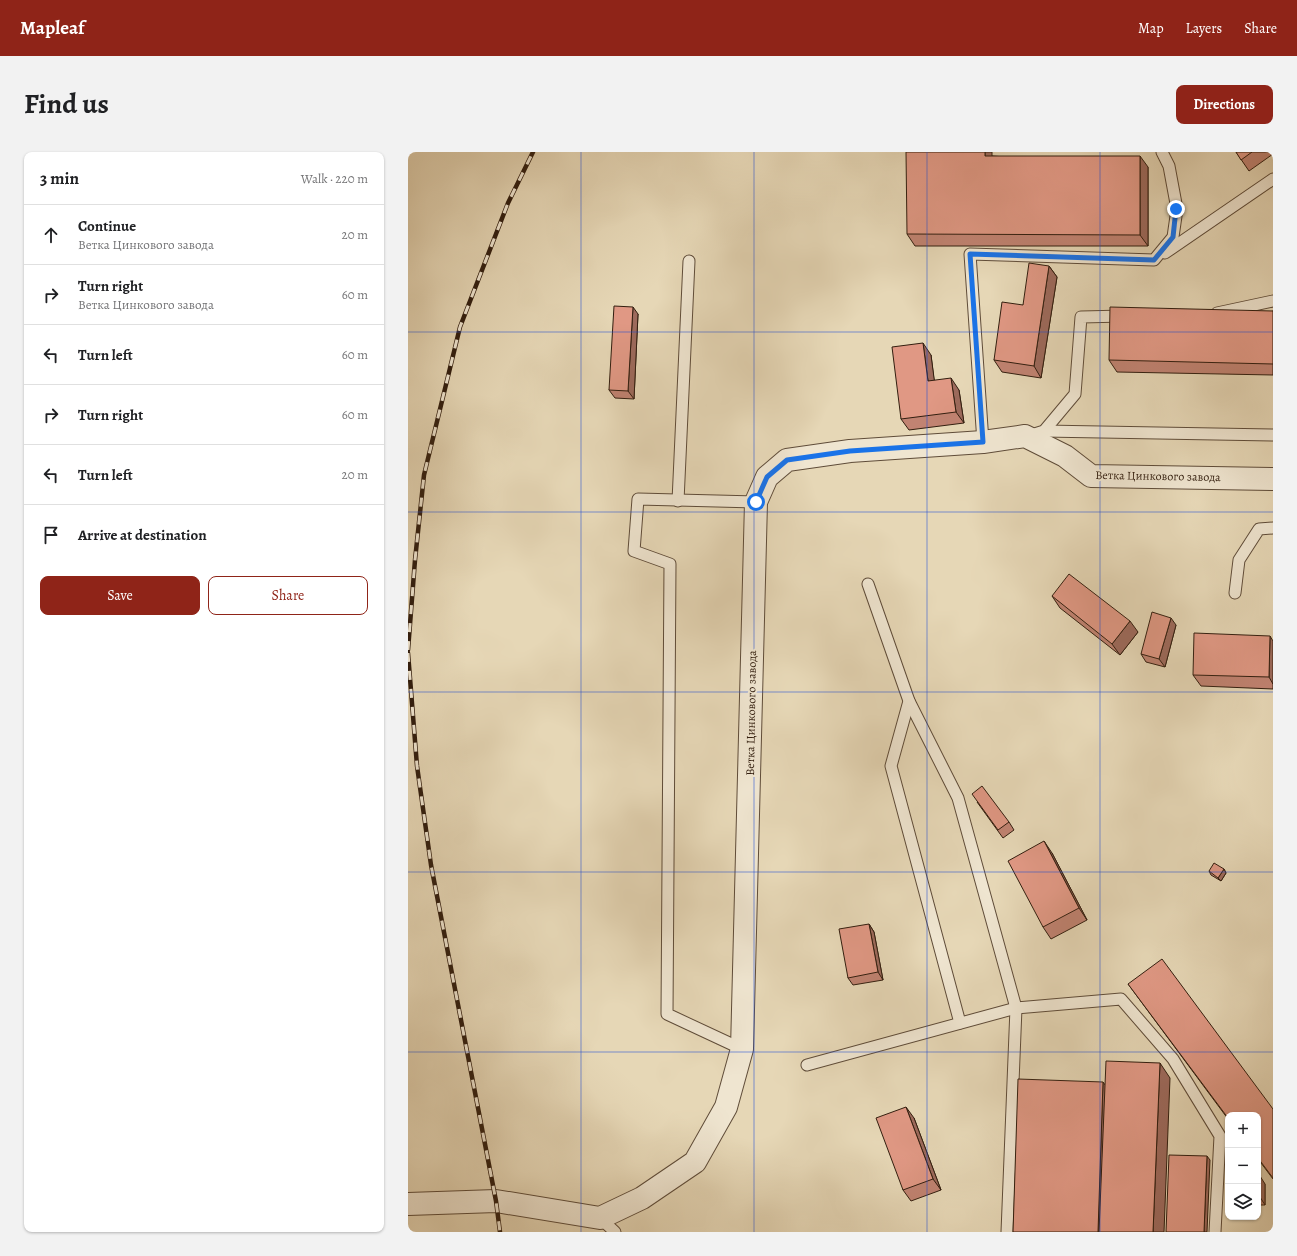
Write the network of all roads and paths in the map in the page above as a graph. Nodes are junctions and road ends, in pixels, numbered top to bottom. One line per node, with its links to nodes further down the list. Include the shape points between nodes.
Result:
1 (1162, 152): 3 (lane, via 1168,166 1176,209 1173,237)
2 (1273, 179): 3 (lane)
3 (1154, 260): 10 (lane, via 970,254)
4 (689, 262): 12 (lane)
5 (1273, 301): 6 (lane)
6 (1205, 314)
7 (1135, 316): 8 (lane, via 1081,317 1075,394)
8 (1034, 434): 9 (lane); 10 (street, Ветка Цинкового завода); 11 (street, Ветка Цинкового завода, via 1091,476)
9 (1273, 435)
10 (983, 442): 13 (street, Ветка Цинкового завода, via 850,451 787,460 767,477)
11 (1273, 479)
12 (678, 501): 13 (lane); 20 (lane, via 638,499 634,551 670,564 667,1014)
13 (756, 502): 20 (street, Ветка Цинкового завода)
14 (1273, 528): 16 (lane, via 1259,529 1239,560)
15 (868, 584): 17 (lane)
16 (1235, 593)
17 (909, 701): 18 (lane, via 958,798); 19 (lane, via 891,766)
18 (1016, 1008): 19 (lane); 24 (lane); 25 (lane, via 1121,999 1172,1059 1220,1136)
19 (960, 1023): 21 (lane)
20 (742, 1049): 23 (street, Ветка Цинкового завода, via 726,1107 695,1162)
21 (807, 1065)
22 (408, 1204): 23 (street, Ветка Цинкового завода, via 496,1201)
23 (608, 1225)
24 (1007, 1232)
25 (1215, 1232)

